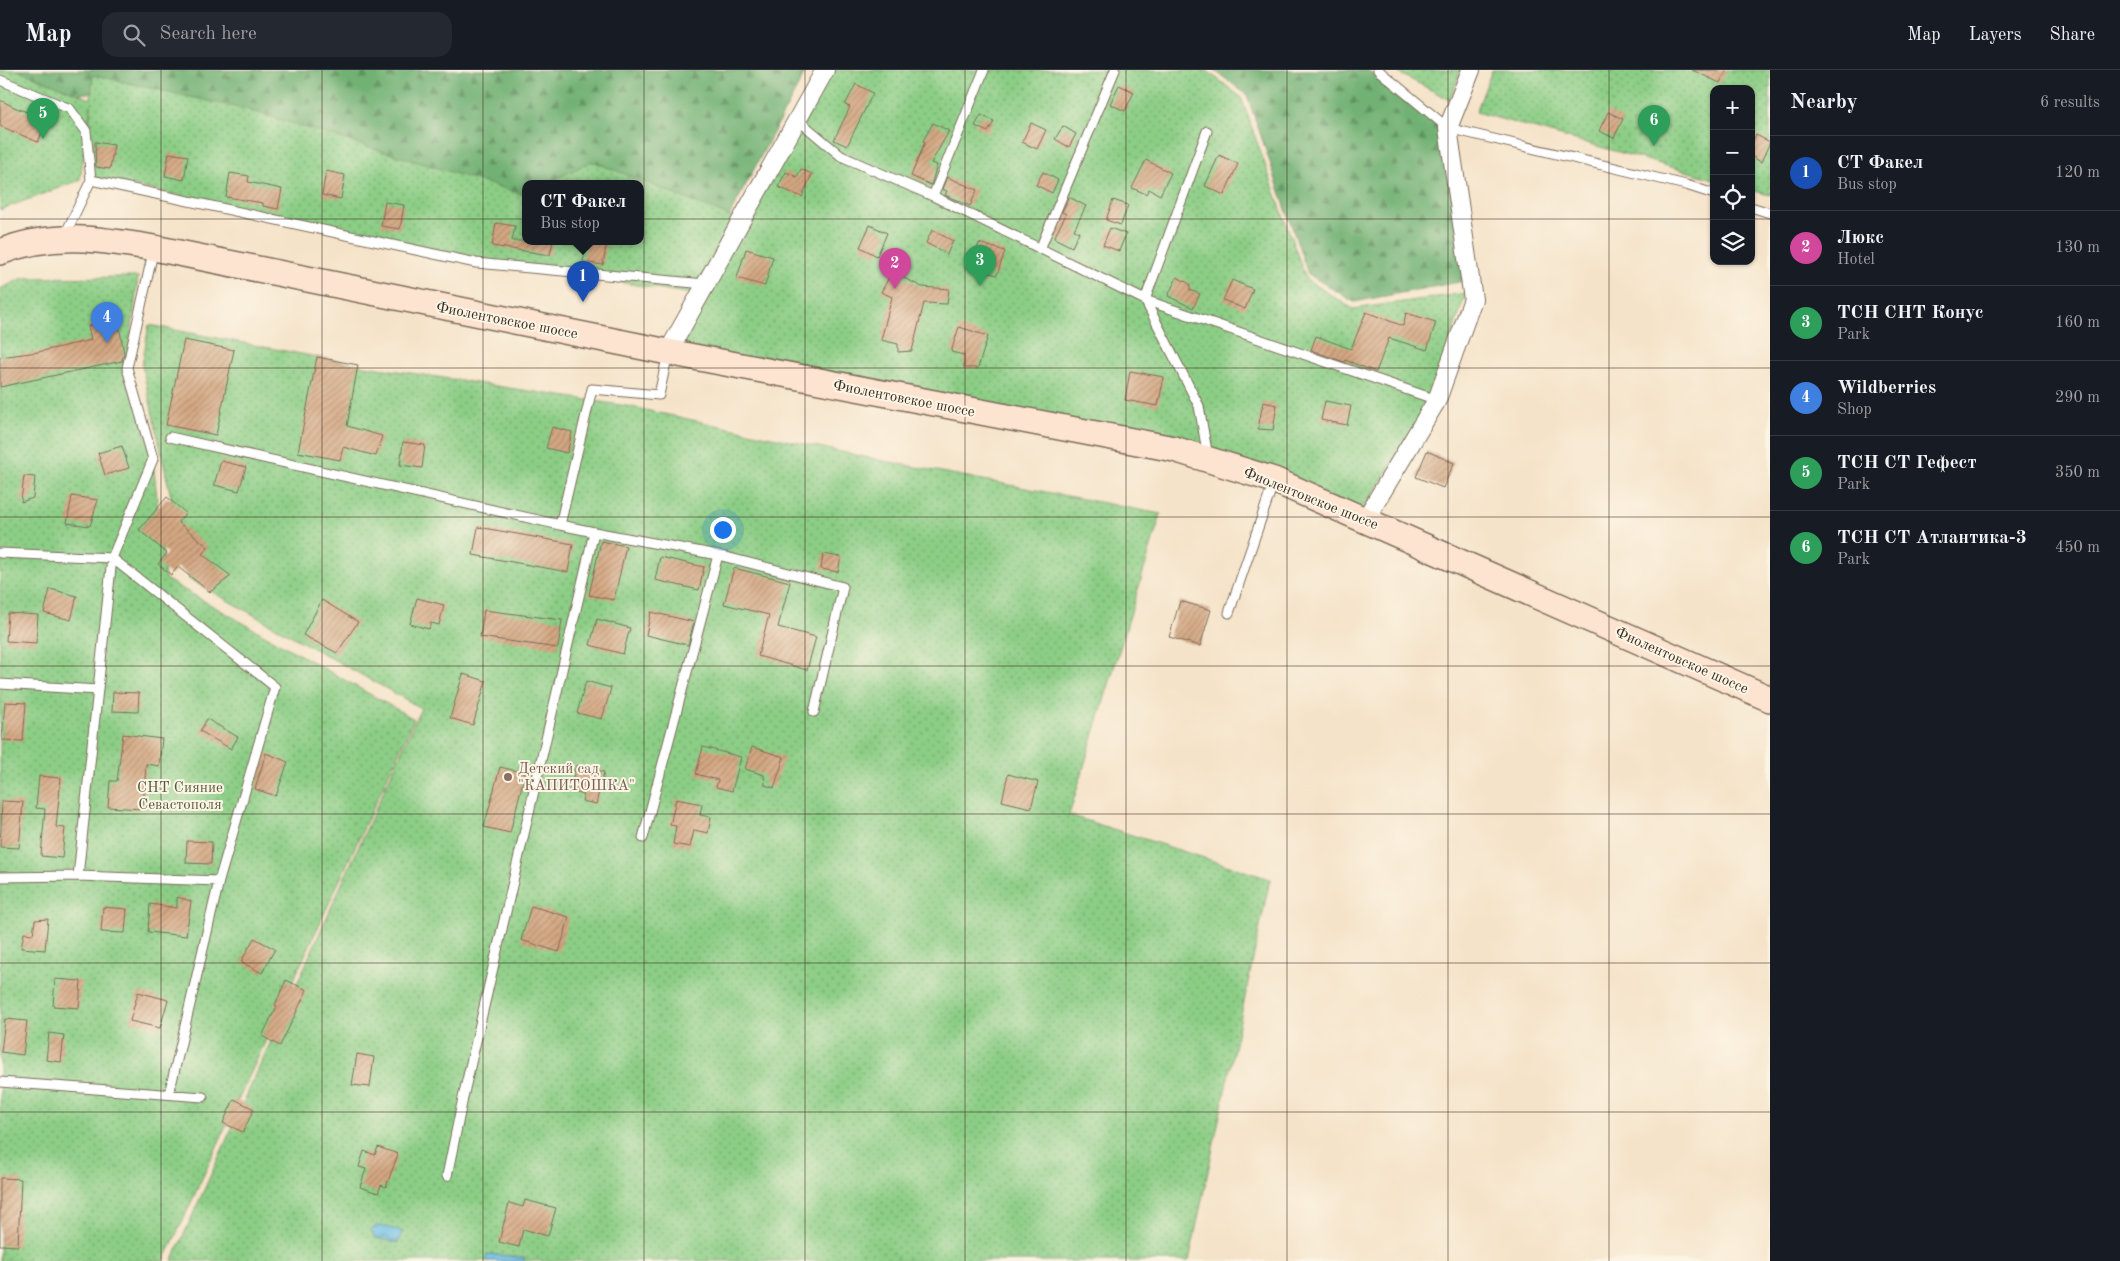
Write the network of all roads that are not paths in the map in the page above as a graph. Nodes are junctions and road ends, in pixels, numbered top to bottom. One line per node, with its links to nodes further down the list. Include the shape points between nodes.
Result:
1 (825, 70): 7 (street)
2 (984, 70): 12 (lane)
3 (1115, 70): 17 (lane)
4 (1378, 70): 8 (lane)
5 (1471, 70): 8 (street)
6 (0, 80): 10 (lane, via 70,110 86,131)
7 (797, 119): 12 (lane, via 841,156); 19 (street)
8 (1448, 128): 11 (lane); 22 (street, via 1473,298)
9 (1207, 131): 20 (lane)
10 (91, 180): 15 (lane); 19 (lane, via 476,263)
11 (1710, 193)
12 (933, 196): 17 (lane)
13 (1755, 208): 14 (lane)
14 (1770, 213)
15 (64, 238): 16 (main road, Фиолентовское шоссе, via 98,239); 18 (main road, Фиолентовское шоссе)
16 (154, 248): 21 (main road, Фиолентовское шоссе); 31 (lane, via 127,368 153,459)
17 (1040, 249): 20 (lane)
18 (0, 252)
19 (705, 284): 21 (street)
20 (1144, 300): 22 (lane); 24 (lane, via 1199,406)
21 (668, 352): 24 (main road, Фиолентовское шоссе, via 1174,449); 27 (lane, via 660,395 592,389)
22 (1437, 400): 26 (street)
23 (170, 437): 27 (lane)
24 (1208, 459): 25 (main road, Фиолентовское шоссе)
25 (1274, 480): 26 (main road, Фиолентовское шоссе); 32 (lane)
26 (1365, 520): 35 (main road, Фиолентовское шоссе)
27 (560, 525): 28 (lane)
28 (594, 532): 30 (lane); 44 (lane)
29 (0, 553): 31 (lane)
30 (718, 555): 36 (lane, via 843,587); 37 (lane)
31 (112, 558): 34 (lane); 40 (lane, via 275,687)
32 (1229, 613)
33 (0, 684): 34 (lane)
34 (98, 690): 38 (lane)
35 (1770, 699)
36 (814, 712)
37 (643, 838)
38 (78, 876): 39 (lane); 40 (lane)
39 (0, 877)
40 (219, 881): 42 (lane)
41 (0, 1082): 42 (lane)
42 (169, 1094): 43 (lane)
43 (203, 1097)
44 (447, 1176)

